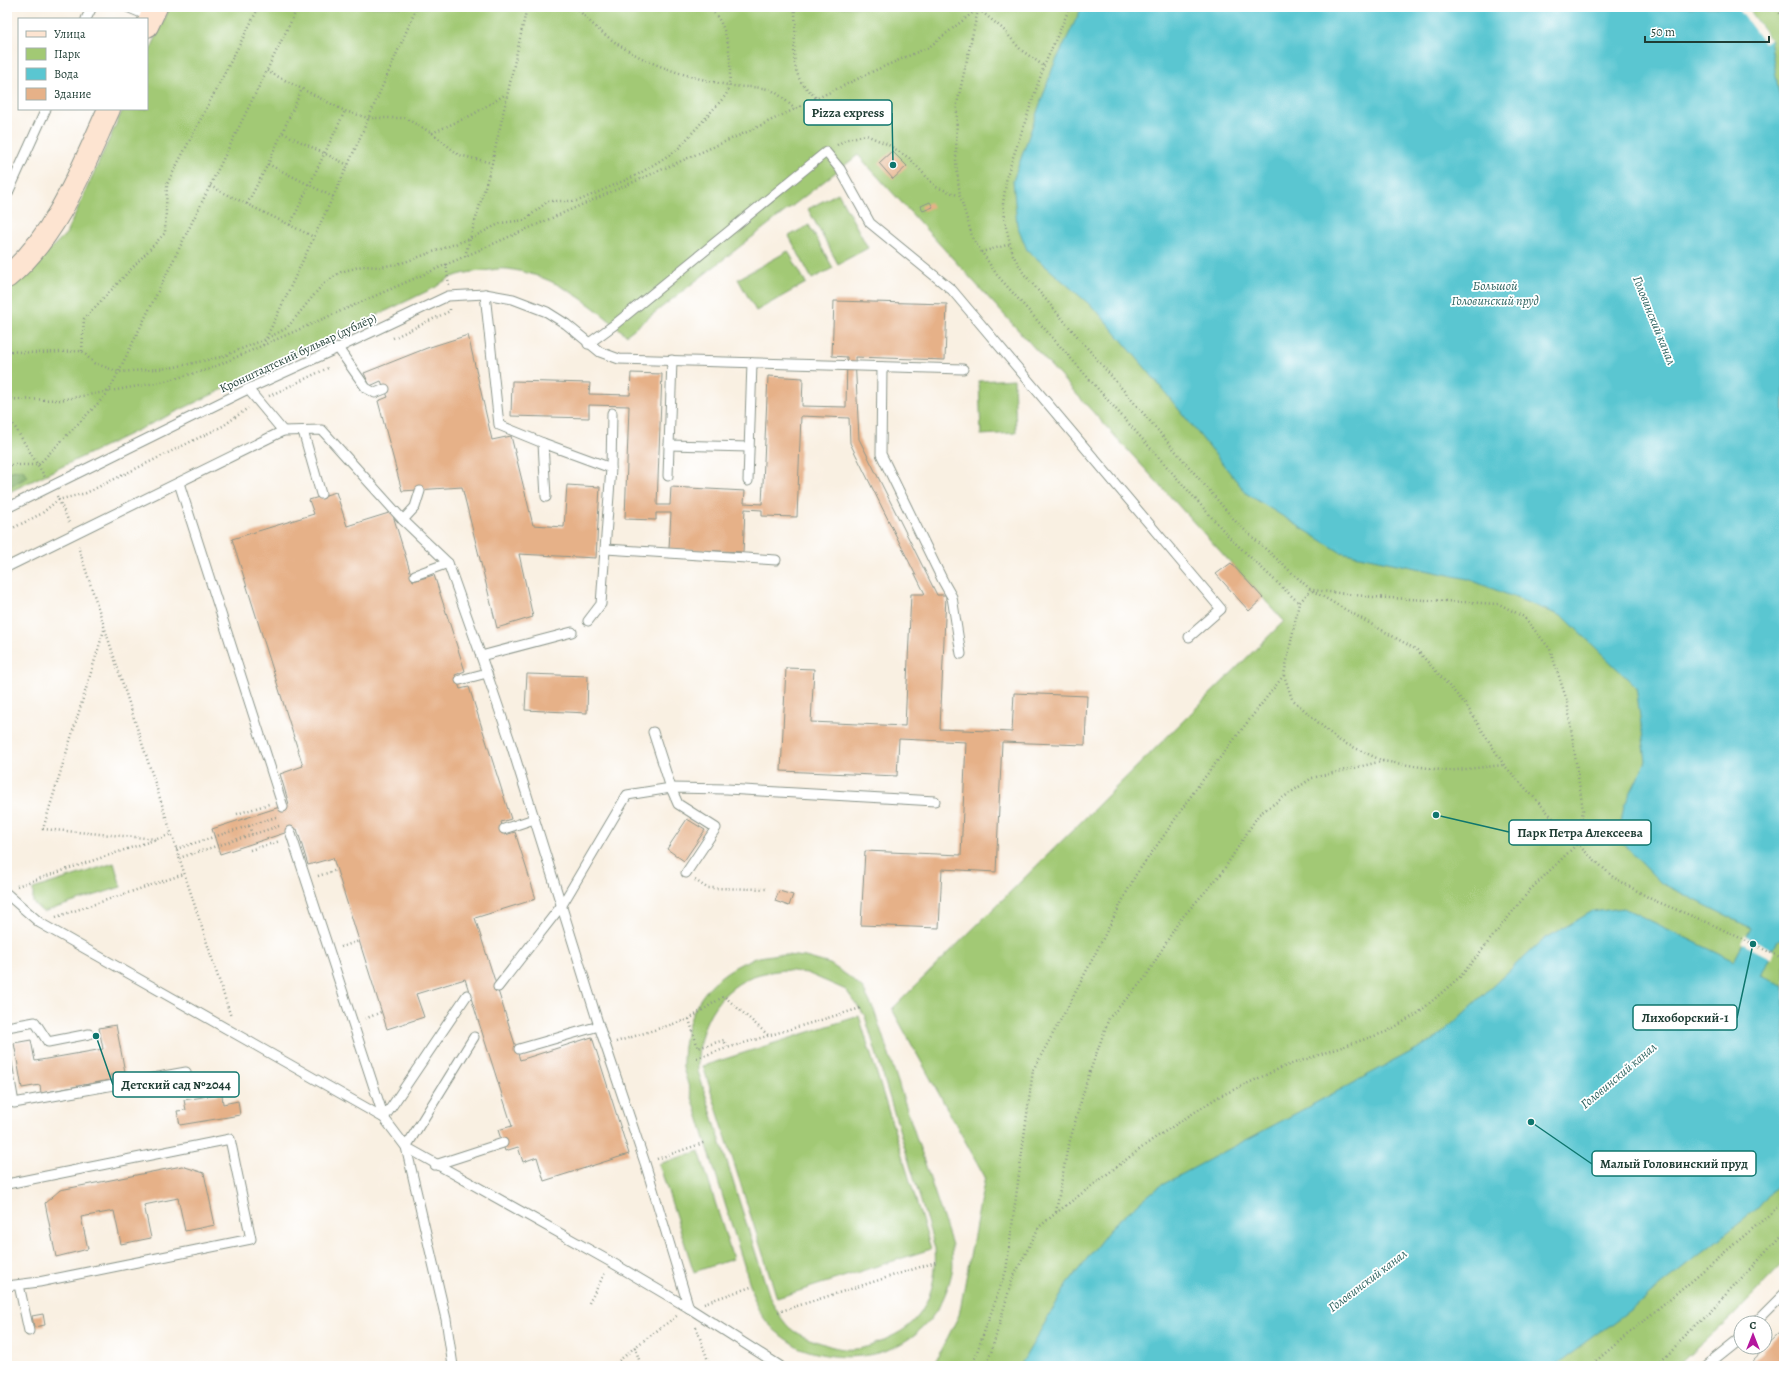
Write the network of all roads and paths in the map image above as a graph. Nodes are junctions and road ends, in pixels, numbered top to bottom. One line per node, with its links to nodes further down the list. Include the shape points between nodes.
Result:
1 (92, 7): 14 (lane)
2 (127, 7): 13 (lane)
3 (258, 7): 53 (path, via 167,184 165,232 84,319)
4 (298, 7): 17 (path)
5 (417, 7): 26 (path)
6 (527, 7): 20 (path)
7 (576, 7): 18 (path, via 620,47 665,69)
8 (705, 7): 18 (path, via 711,9 725,29 730,57)
9 (794, 7): 21 (path, via 793,54 800,80)
10 (1070, 7): 16 (path)
11 (1774, 7): 15 (path)
12 (978, 8): 16 (path, via 1003,29 1021,50); 21 (path, via 929,47); 37 (path, via 957,104 956,162)
13 (151, 17)
14 (86, 18)
15 (1784, 18)
16 (1044, 66): 43 (path, via 1007,175 1003,204)
17 (267, 71): 19 (path); 35 (path)
18 (730, 86): 22 (path, via 769,89); 42 (path, via 726,95 677,150 637,175 578,201 548,201 525,220 501,223)
19 (302, 89): 25 (path); 27 (path)
20 (506, 94): 28 (path, via 472,115); 31 (path)
21 (816, 99): 22 (path)
22 (795, 109): 45 (path)
23 (46, 110): 36 (lane)
24 (109, 110): 46 (main road, via 64,204 41,240)
25 (345, 112): 26 (path); 30 (path)
26 (368, 118): 28 (path, via 405,118); 33 (path)
27 (282, 133): 30 (path); 32 (path)
28 (432, 133): 31 (path, via 459,155)
29 (826, 152): 37 (path, via 847,139 866,135 909,158 936,187); 49 (lane); 93 (lane, via 840,169 870,223 952,290 1221,610)
30 (324, 153): 33 (path); 34 (path)
31 (492, 163): 42 (path)
32 (268, 164): 34 (path); 39 (path)
33 (348, 165): 38 (path)
34 (308, 184): 38 (path); 40 (path)
35 (210, 186): 39 (path); 58 (path)
36 (7, 195)
37 (960, 196): 44 (path, via 973,239)
38 (333, 198): 41 (path)
39 (247, 204): 40 (path)
40 (290, 224): 41 (path)
41 (314, 237): 48 (path)
42 (469, 239): 45 (path); 48 (path, via 402,263 380,267 362,266 341,272 323,284 287,328)
43 (1011, 244): 44 (path); 88 (path, via 1013,255 1024,274 1237,523)
44 (981, 252): 89 (path, via 997,275 1230,538)
45 (465, 256): 50 (path)
46 (7, 278)
47 (485, 294): 49 (lane, Кронштадтский бульвар (дублёр), via 513,299 547,312 566,324); 51 (lane, Кронштадтский бульвар (дублёр), via 448,296); 67 (lane, via 499,425)
48 (266, 339): 50 (path); 58 (path, via 221,357 170,368)
49 (588, 344): 54 (lane, Кронштадтский бульвар (дублёр), via 619,359)
50 (263, 346): 61 (path, via 207,370)
51 (338, 348): 59 (lane, Кронштадтский бульвар (дублёр)); 60 (lane, via 372,396)
52 (7, 351): 53 (path)
53 (82, 351): 58 (path, via 94,364)
54 (672, 360): 55 (lane, Кронштадтский бульвар (дублёр)); 68 (lane)
55 (752, 363): 56 (lane, Кронштадтский бульвар (дублёр)); 69 (lane)
56 (882, 366): 57 (lane, Кронштадтский бульвар (дублёр)); 94 (lane, via 881,454 952,597)
57 (963, 369)
58 (119, 372): 61 (path)
59 (248, 389): 65 (lane); 76 (lane, Кронштадтский бульвар (дублёр))
60 (385, 389)
61 (108, 393): 62 (path, via 60,400); 71 (path)
62 (7, 399)
63 (612, 413): 72 (lane)
64 (7, 414): 71 (path)
65 (283, 431): 66 (lane); 75 (lane)
66 (303, 431): 78 (lane); 81 (lane, via 322,430)
67 (544, 443): 72 (lane); 79 (lane)
68 (669, 445): 69 (lane); 73 (lane)
69 (749, 447): 74 (lane)
70 (7, 465): 71 (path)
71 (38, 465): 76 (path)
72 (611, 468): 83 (lane)
73 (668, 476)
74 (748, 481)
75 (179, 483): 82 (lane); 104 (lane)
76 (51, 487): 80 (lane, Кронштадтский бульвар (дублёр)); 82 (path)
77 (420, 491): 81 (lane, via 415,507)
78 (322, 494)
79 (546, 498)
80 (7, 508)
81 (403, 520): 85 (lane)
82 (75, 534): 86 (lane); 91 (path)
83 (606, 549): 84 (lane); 90 (lane, via 601,604)
84 (776, 560)
85 (448, 563): 87 (lane); 95 (lane)
86 (7, 567)
87 (415, 575)
88 (1310, 590): 89 (path); 101 (path, via 1417,650 1466,705); 115 (path, via 1373,597 1500,604 1524,617 1550,649 1567,701 1583,810)
89 (1299, 603): 97 (path)
90 (588, 621)
91 (105, 629): 111 (path); 114 (path, via 43,829)
92 (572, 632): 95 (lane)
93 (1189, 637)
94 (961, 654)
95 (481, 656): 96 (lane)
96 (487, 673): 98 (lane); 107 (lane)
97 (1284, 674): 100 (path, via 1292,699 1338,740); 177 (path, via 1195,790 1135,876 1033,1070 1006,1271)
98 (460, 680)
99 (653, 732): 102 (lane)
100 (1383, 761): 101 (path, via 1447,771); 157 (path, via 1312,778 1259,814 1221,874 1179,921 1145,978 1109,1018 1087,1080 1067,1151)
101 (1504, 765): 115 (path)
102 (671, 788): 103 (lane); 120 (lane, via 678,804 716,828); 126 (lane, via 627,795)
103 (935, 801)
104 (282, 804): 105 (path)
105 (237, 814)
106 (279, 816): 109 (path)
107 (534, 819): 110 (lane); 126 (lane)
108 (281, 825): 112 (path)
109 (249, 826): 112 (path); 116 (path)
110 (504, 829)
111 (172, 834): 114 (path); 116 (path)
112 (252, 834): 118 (path)
113 (291, 834): 117 (path); 122 (lane)
114 (157, 839): 123 (path)
115 (1577, 844): 130 (path, via 1613,878 1653,900 1709,923); 157 (path, via 1530,890 1460,976 1417,1014 1386,1032 1283,1067 1218,1097 1152,1140)
116 (176, 848): 118 (path)
117 (250, 850)
118 (179, 858): 121 (path)
119 (337, 870): 122 (path)
120 (686, 873): 124 (path, via 707,888)
121 (184, 874): 127 (path); 140 (path)
122 (306, 879): 129 (lane)
123 (14, 887)
124 (766, 888)
125 (7, 894): 127 (lane)
126 (562, 905): 131 (lane); 137 (lane)
127 (40, 923): 140 (lane)
128 (359, 941): 129 (path)
129 (329, 951): 149 (lane)
130 (1784, 959)
131 (498, 987)
132 (467, 995): 149 (lane)
133 (861, 1008): 141 (path)
134 (382, 1012): 135 (path)
135 (368, 1018)
136 (689, 1020): 141 (path, via 724,996); 143 (path); 144 (path, via 698,1048 724,1040)
137 (599, 1026): 143 (lane); 145 (lane)
138 (7, 1027): 139 (lane, via 35,1022 48,1042)
139 (89, 1034)
140 (237, 1035): 149 (lane)
141 (768, 1035): 144 (path)
142 (474, 1037): 152 (lane)
143 (606, 1045): 153 (lane)
144 (727, 1048): 146 (path)
145 (519, 1049)
146 (697, 1058)
147 (7, 1063): 148 (lane, via 14,1103)
148 (186, 1072)
149 (384, 1118): 152 (lane)
150 (706, 1142): 153 (path)
151 (502, 1143): 154 (lane)
152 (406, 1147): 154 (lane); 172 (lane, via 446,1320)
153 (645, 1163): 166 (lane)
154 (436, 1164): 159 (lane)
155 (7, 1184): 161 (lane, via 230,1139 251,1239)
156 (1784, 1200): 179 (path)
157 (1056, 1212): 178 (path, via 1040,1227 1012,1280 991,1353)
158 (1784, 1231): 180 (path, via 1719,1303)
159 (611, 1262): 165 (path); 166 (lane)
160 (936, 1262): 167 (path)
161 (19, 1285): 162 (lane); 169 (lane)
162 (7, 1286)
163 (751, 1287): 166 (path)
164 (1784, 1294): 168 (lane)
165 (589, 1303)
166 (688, 1308): 171 (path); 175 (path); 176 (lane)
167 (778, 1312)
168 (1763, 1315)
169 (29, 1331)
170 (1733, 1344): 181 (lane)
171 (635, 1347): 173 (path); 174 (path)
172 (453, 1366)
173 (613, 1366)
174 (641, 1366)
175 (710, 1366)
176 (780, 1366)
177 (972, 1366)
178 (984, 1366)
179 (1590, 1366)
180 (1654, 1366)
181 (1706, 1366)

